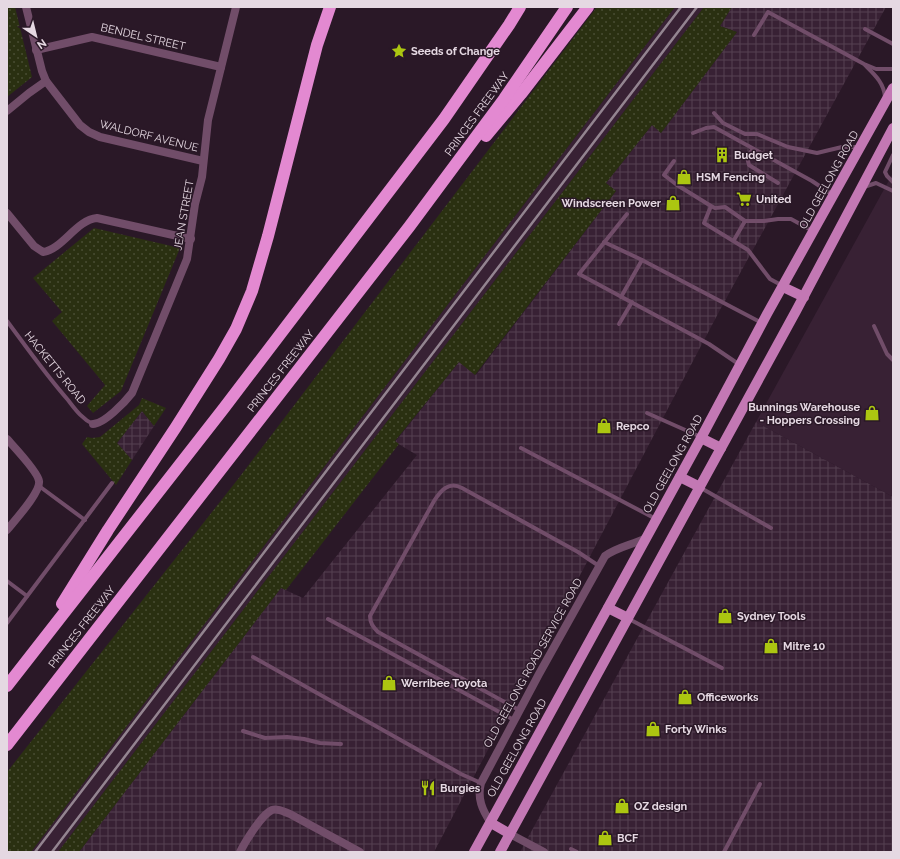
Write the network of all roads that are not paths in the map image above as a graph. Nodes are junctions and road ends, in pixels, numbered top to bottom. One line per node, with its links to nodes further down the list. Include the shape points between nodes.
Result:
1 (26, 7): 10 (street, WALDORF AVENUE)
2 (236, 7): 12 (street, JEAN STREET)
3 (330, 7): 72 (highway, via 317,45 252,291 236,330)
4 (520, 7): 72 (highway, PRINCES FREEWAY, via 440,125 224,408)
5 (567, 7): 34 (highway, PRINCES FREEWAY, via 504,99)
6 (588, 7): 34 (highway, via 521,94)
7 (865, 29): 9 (lane)
8 (754, 35): 11 (lane, via 768,12)
9 (893, 44)
10 (36, 50): 12 (street, BENDEL STREET, via 92,37); 14 (street, WALDORF AVENUE)
11 (864, 64): 13 (lane, via 876,69); 15 (lane)
12 (221, 67): 23 (street, JEAN STREET, via 208,120)
13 (893, 69)
14 (46, 81): 16 (street); 23 (street, WALDORF AVENUE, via 80,125 89,132)
15 (890, 94): 20 (main road, OLD GEELONG ROAD)
16 (7, 111)
17 (714, 113): 20 (lane, via 723,123 745,134 757,134 788,147 817,153 842,147)
18 (893, 128): 27 (main road)
19 (693, 133): 21 (lane, via 714,127)
20 (860, 147): 29 (main road, OLD GEELONG ROAD)
21 (753, 148): 26 (lane, via 747,157 749,165); 29 (lane)
22 (893, 155): 25 (lane, via 885,172)
23 (203, 161): 36 (street, JEAN STREET)
24 (674, 161): 30 (lane, via 664,174)
25 (893, 182)
26 (778, 183)
27 (861, 189): 28 (lane, via 876,183); 42 (main road)
28 (893, 191)
29 (834, 196): 35 (main road, OLD GEELONG ROAD)
30 (711, 206): 33 (lane, via 726,207); 37 (lane, via 704,223)
31 (7, 213): 36 (street, via 34,246 43,252 50,250 92,218)
32 (627, 214): 38 (lane)
33 (745, 220): 35 (lane, via 791,219); 37 (lane)
34 (409, 227): 80 (highway, PRINCES FREEWAY)
35 (814, 232): 40 (main road, OLD GEELONG ROAD)
36 (191, 239): 51 (street, JEAN STREET, via 187,259 132,393 100,422)
37 (734, 240): 40 (lane, via 748,250 770,279)
38 (604, 242): 39 (lane); 41 (lane, via 579,274)
39 (642, 260): 41 (lane); 46 (lane)
40 (783, 286): 42 (main road); 46 (main road, OLD GEELONG ROAD)
41 (621, 297): 43 (lane)
42 (804, 297): 55 (main road)
43 (632, 302): 45 (lane); 49 (lane, via 709,344)
44 (7, 321): 51 (lane, HACKETTS ROAD, via 48,377 77,411)
45 (619, 324)
46 (762, 324): 49 (main road, OLD GEELONG ROAD)
47 (874, 326): 48 (lane, via 887,354)
48 (893, 360)
49 (740, 365): 52 (main road, OLD GEELONG ROAD)
50 (647, 413): 52 (lane)
51 (92, 424)
52 (701, 438): 55 (main road); 56 (main road, OLD GEELONG ROAD)
53 (7, 439): 58 (street, via 37,474)
54 (521, 448): 60 (lane)
55 (721, 448): 59 (main road)
56 (680, 477): 59 (main road); 60 (main road, OLD GEELONG ROAD)
57 (112, 483): 61 (lane)
58 (39, 486): 61 (lane); 63 (street)
59 (700, 487): 62 (lane); 69 (main road)
60 (656, 519): 64 (main road, OLD GEELONG ROAD)
61 (85, 520): 67 (lane)
62 (771, 528)
63 (7, 530)
64 (646, 538): 65 (street, OLD GEELONG ROAD SERVICE ROAD, via 611,552); 68 (main road, OLD GEELONG ROAD)
65 (599, 566): 76 (street, OLD GEELONG ROAD SERVICE ROAD); 76 (lane, via 462,488 451,485 434,501 370,616 370,621 378,632)
66 (7, 581): 67 (lane)
67 (27, 596): 71 (lane)
68 (608, 608): 69 (main road); 83 (main road, OLD GEELONG ROAD)
69 (628, 618): 74 (lane); 84 (main road)
70 (328, 619): 77 (lane)
71 (7, 623)
72 (32, 653): 75 (highway, PRINCES FREEWAY)
73 (253, 657): 81 (lane, via 460,774)
74 (722, 668)
75 (7, 686)
76 (519, 710): 77 (street, OLD GEELONG ROAD SERVICE ROAD)
77 (514, 720): 81 (street, OLD GEELONG ROAD SERVICE ROAD)
78 (243, 731): 79 (lane, via 264,738 304,738 320,743)
79 (341, 744)
80 (7, 745)
81 (481, 783): 83 (street, OLD GEELONG ROAD SERVICE ROAD, via 481,805)
82 (760, 784): 92 (lane)
83 (490, 823): 84 (main road); 88 (main road, OLD GEELONG ROAD)
84 (510, 834): 89 (main road); 90 (street)
85 (571, 849): 91 (lane)
86 (240, 852): 87 (street, via 246,839 266,814 272,810 280,810)
87 (360, 852)
88 (474, 852)
89 (500, 852)
90 (544, 852)
91 (577, 852)
92 (724, 852)

